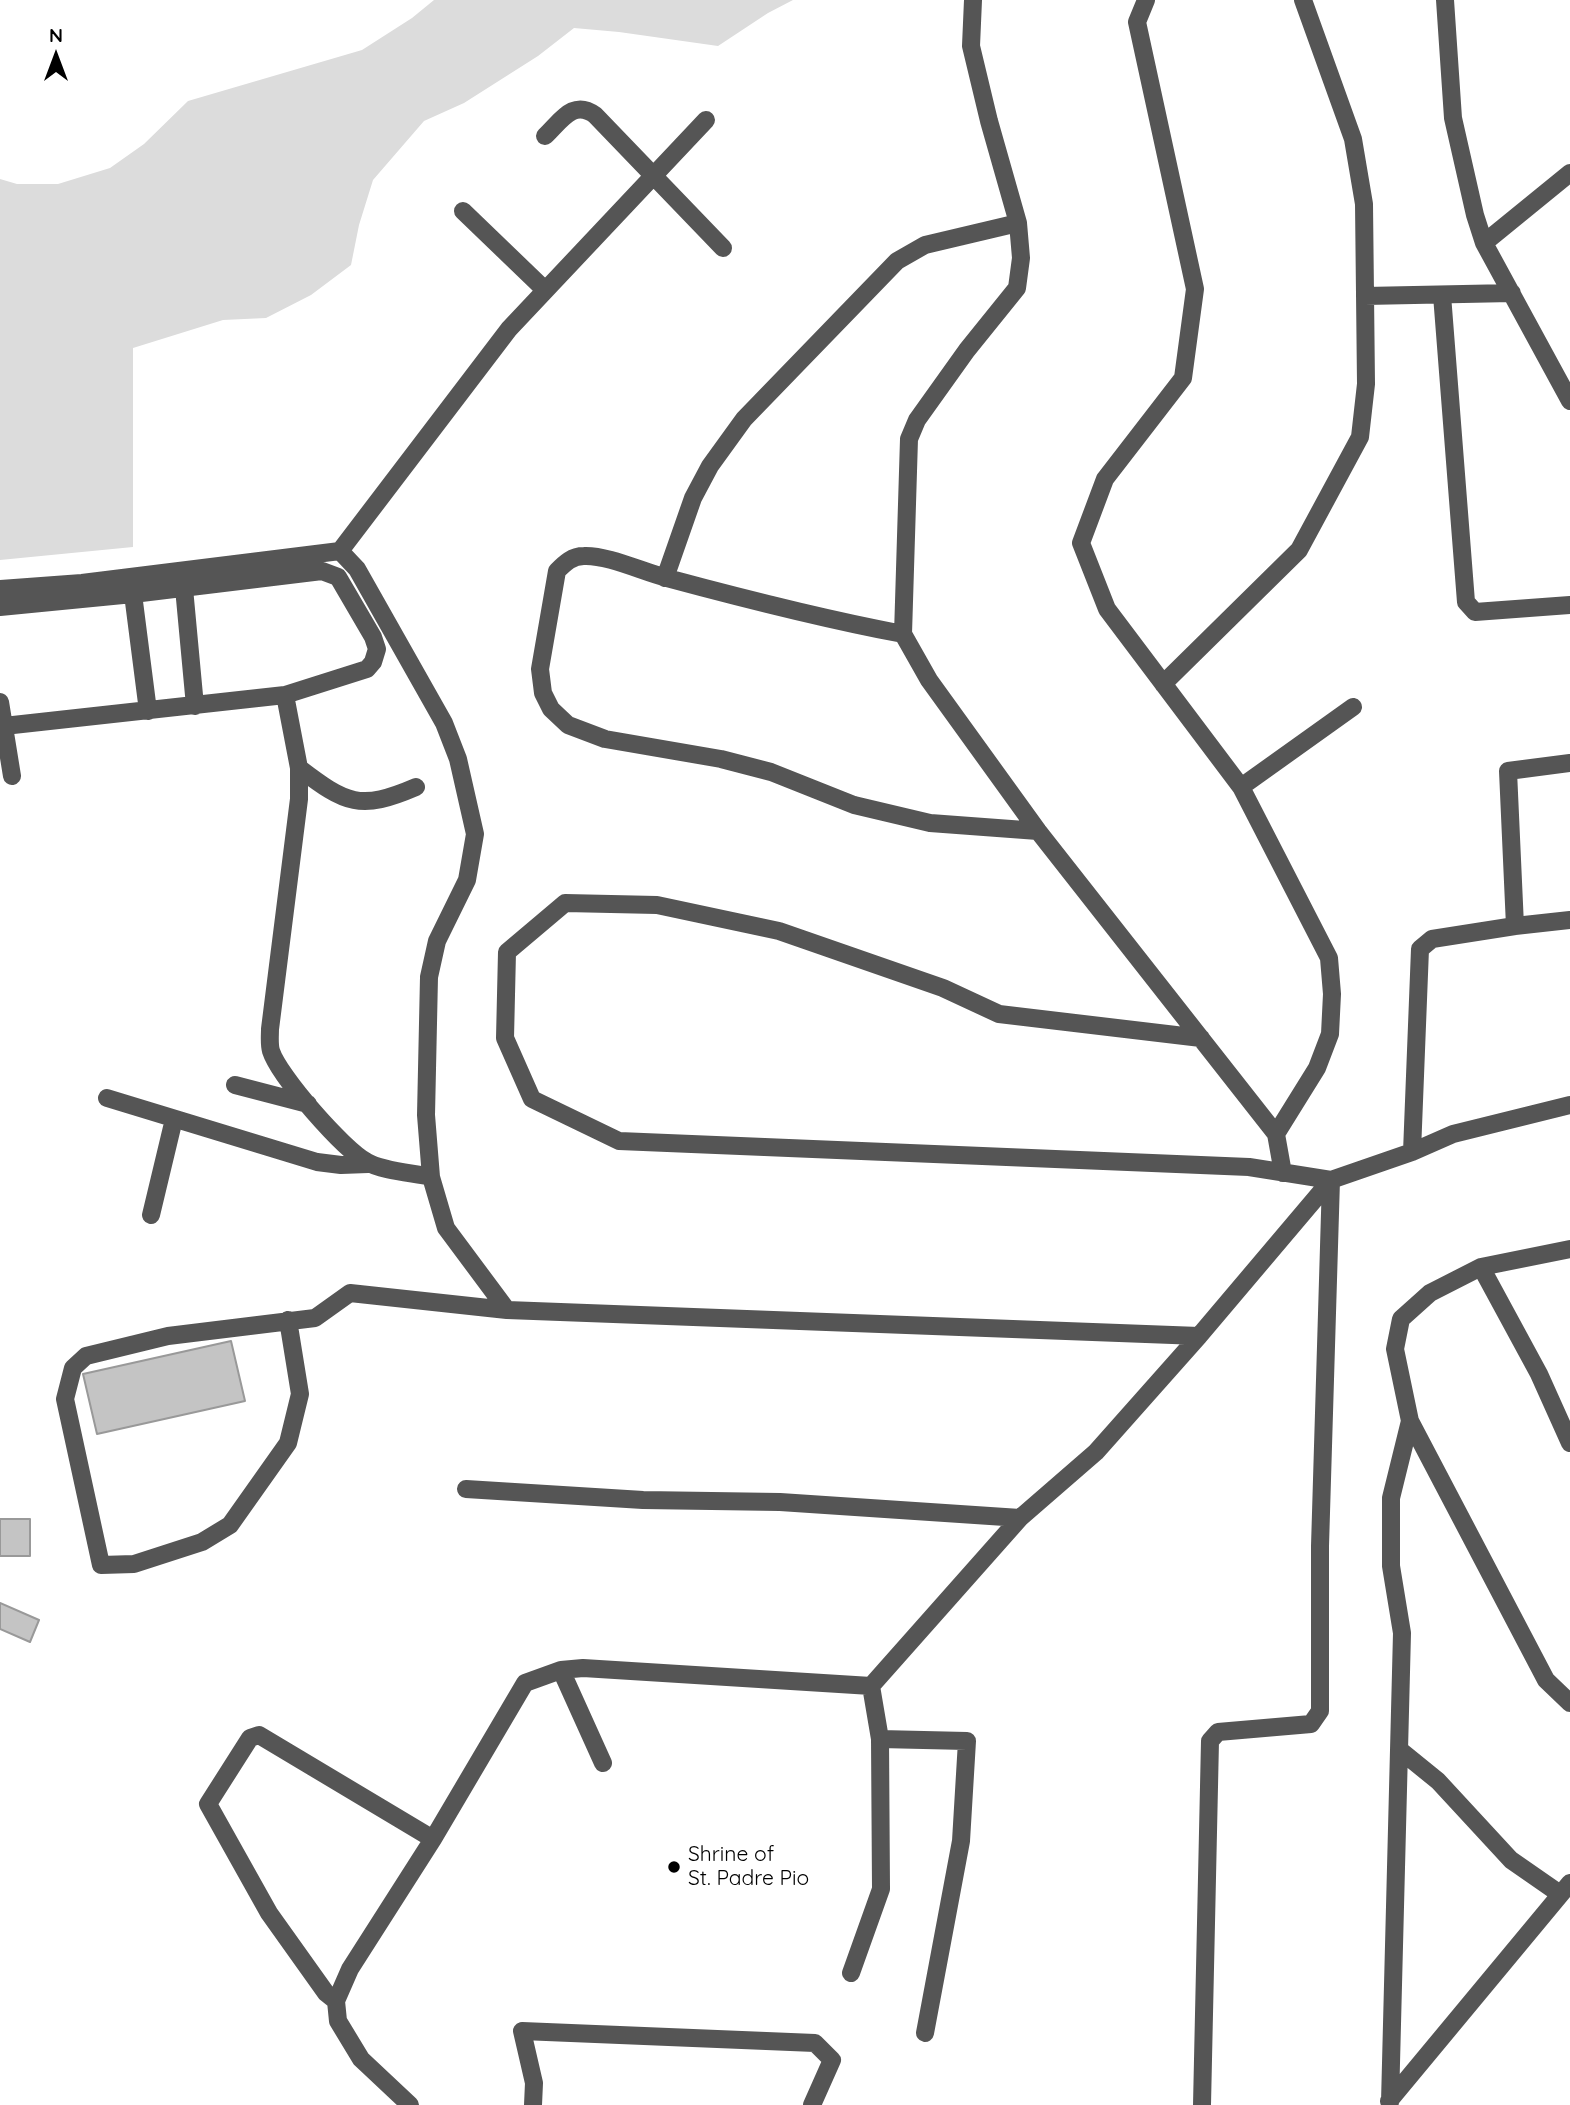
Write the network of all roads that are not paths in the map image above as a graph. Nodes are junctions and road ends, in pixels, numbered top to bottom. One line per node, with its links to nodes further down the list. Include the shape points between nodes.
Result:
1 (973, 0): 10 (street, via 971,46)
2 (1146, 0): 26 (street, via 1137,22 1195,289 1183,378 1105,479 1081,543 1107,609)
3 (1303, 0): 16 (street, via 1353,139 1364,204)
4 (1445, 0): 11 (street, via 1453,118)
5 (706, 120): 8 (street)
6 (545, 136): 8 (street, via 573,110 587,109)
7 (1570, 173): 11 (street)
8 (653, 176): 12 (street); 13 (street)
9 (463, 211): 13 (street)
10 (1018, 223): 19 (street, via 925,245 897,261 728,440 693,498); 25 (street, via 1021,258 1017,288 967,350 909,439)
11 (1483, 243): 14 (street)
12 (723, 248)
13 (545, 290): 18 (street, via 501,339)
14 (1512, 293): 15 (street); 17 (street)
15 (1442, 295): 16 (street); 23 (street, via 1466,603 1475,612)
16 (1365, 296): 26 (street, via 1366,384 1360,438 1299,550)
17 (1570, 401)
18 (340, 551): 21 (street); 51 (street, via 357,569 444,723 458,760 475,834 467,880 437,941 429,977 426,1115)
19 (665, 578): 25 (street); 38 (street, via 594,556 568,560 557,571 540,669 551,709 568,725 605,739 721,758 854,805 930,823)
20 (184, 588): 22 (street); 27 (street, via 313,572 338,577 373,638 377,649 373,662 367,669); 29 (street)
21 (0, 589)
22 (133, 594): 24 (street); 31 (street)
23 (1570, 605)
24 (0, 607)
25 (903, 634): 38 (street, via 929,680)
26 (1163, 684): 37 (street)
27 (285, 695): 29 (street); 34 (street)
28 (0, 702): 32 (street)
29 (195, 706): 31 (street)
30 (1353, 707): 37 (street)
31 (148, 710): 32 (street)
32 (4, 726): 35 (street)
33 (1570, 763): 40 (street, via 1508,771)
34 (299, 768): 36 (street, via 349,800 388,799); 44 (street, via 270,1029 278,1065)
35 (12, 776)
36 (416, 787)
37 (1241, 787): 47 (street, via 1329,958 1330,1034 1317,1068)
38 (1038, 831): 41 (street)
39 (1570, 920): 40 (street)
40 (1516, 926): 48 (street, via 1432,939 1420,949)
41 (1201, 1038): 47 (street); 50 (street, via 999,1014 943,988 779,930 656,905 565,903 507,952 505,1038 533,1100 619,1141 1249,1167)
42 (235, 1085): 44 (street)
43 (107, 1098): 46 (street)
44 (308, 1104): 49 (street)
45 (1570, 1105): 48 (street, via 1452,1134)
46 (174, 1119): 49 (street, via 317,1162); 53 (street)
47 (1276, 1134): 50 (street)
48 (1412, 1152): 52 (street)
49 (368, 1164): 51 (street)
50 (1283, 1173): 52 (street)
51 (430, 1177): 56 (street, via 446,1228)
52 (1331, 1180): 58 (street); 78 (street, via 1320,1711 1311,1724 1218,1732 1210,1741)
53 (151, 1215)
54 (1570, 1249): 55 (street)
55 (1481, 1267): 59 (street, via 1430,1293 1401,1319 1395,1349); 60 (street)
56 (507, 1310): 57 (street, via 350,1293 315,1318); 58 (street)
57 (288, 1320): 57 (street, via 168,1336 86,1356 73,1368 65,1399 101,1565 134,1564 202,1542 230,1525 288,1443 300,1394)
58 (1199, 1336): 62 (street, via 1096,1452)
59 (1410, 1421): 65 (street, via 1546,1680); 67 (street, via 1391,1498 1391,1566 1402,1633)
60 (1570, 1443)
61 (466, 1489): 62 (street)
62 (1020, 1518): 64 (street)
63 (561, 1670): 64 (street); 68 (street); 69 (street, via 525,1684)
64 (871, 1686): 66 (street)
65 (1570, 1703)
66 (880, 1739): 71 (street, via 881,1889); 73 (street, via 967,1741 961,1841)
67 (1401, 1751): 70 (street, via 1438,1781 1511,1860); 74 (street)
68 (603, 1763)
69 (433, 1839): 72 (street, via 350,1969); 72 (street, via 259,1735 250,1738 208,1804 269,1913)
70 (1565, 1889): 74 (street)
71 (851, 1972)
72 (336, 2001): 75 (street, via 338,2021 361,2059)
73 (925, 2033)
74 (1389, 2102)
75 (410, 2105)
76 (533, 2105): 77 (street, via 534,2083 522,2031 815,2043 832,2060)
77 (812, 2105)
78 (1202, 2105)

